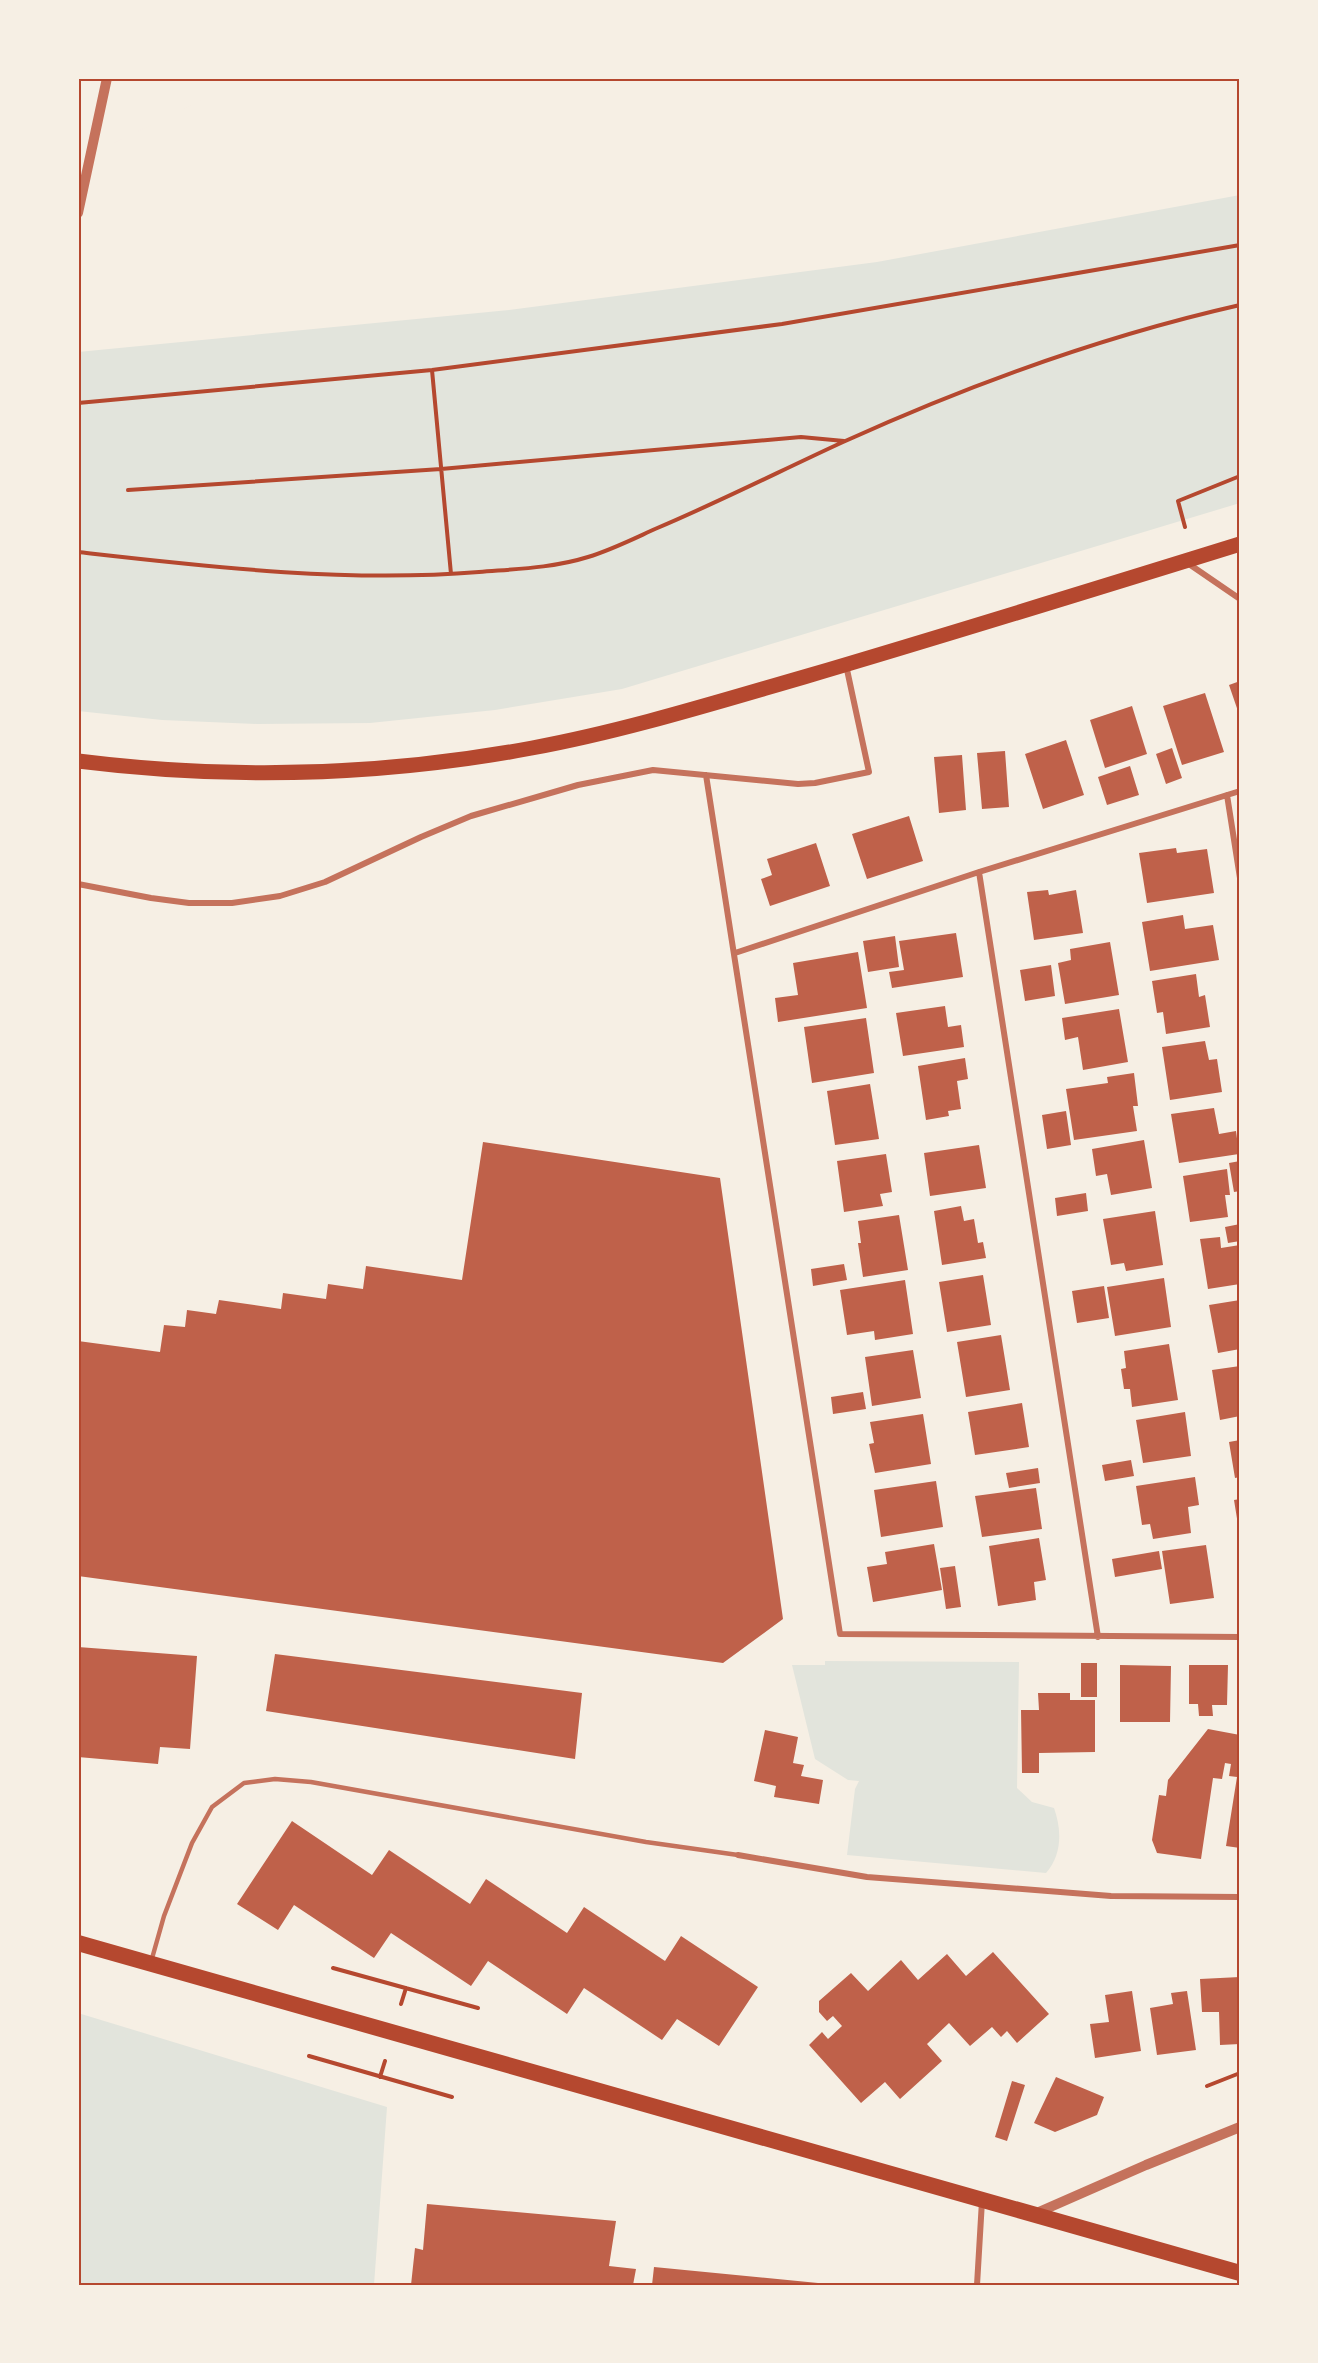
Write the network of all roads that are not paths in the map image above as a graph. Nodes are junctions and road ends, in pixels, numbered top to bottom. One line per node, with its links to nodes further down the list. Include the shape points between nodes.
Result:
1 (107, 78): 2 (street)
2 (78, 213)
3 (1240, 544): 4 (main road)
4 (1185, 561): 5 (street); 6 (main road)
5 (1240, 599)
6 (846, 664): 7 (main road, via 599,735 451,760 293,773 229,774); 8 (street, via 869,772 798,784)
7 (78, 762)
8 (706, 775): 13 (street, via 653,770 527,798 471,816 325,882 279,896 232,903 189,903); 14 (street)
9 (1240, 791): 10 (street)
10 (1227, 795): 11 (street); 12 (street)
11 (979, 872): 14 (street); 15 (street)
12 (1240, 878)
13 (78, 884)
14 (735, 953): 15 (street, via 840,1634)
15 (1098, 1636): 16 (street)
16 (1240, 1637)
17 (738, 1855): 18 (street, via 867,1877 1111,1896); 20 (lane, via 311,1782 274,1779 244,1783 212,1807 192,1843)
18 (1240, 1897)
19 (78, 1943): 20 (highway)
20 (150, 1964): 22 (highway)
21 (1240, 2127): 23 (street)
22 (982, 2201): 23 (highway); 25 (street)
23 (1032, 2215): 24 (highway)
24 (1240, 2273)
25 (977, 2285)

